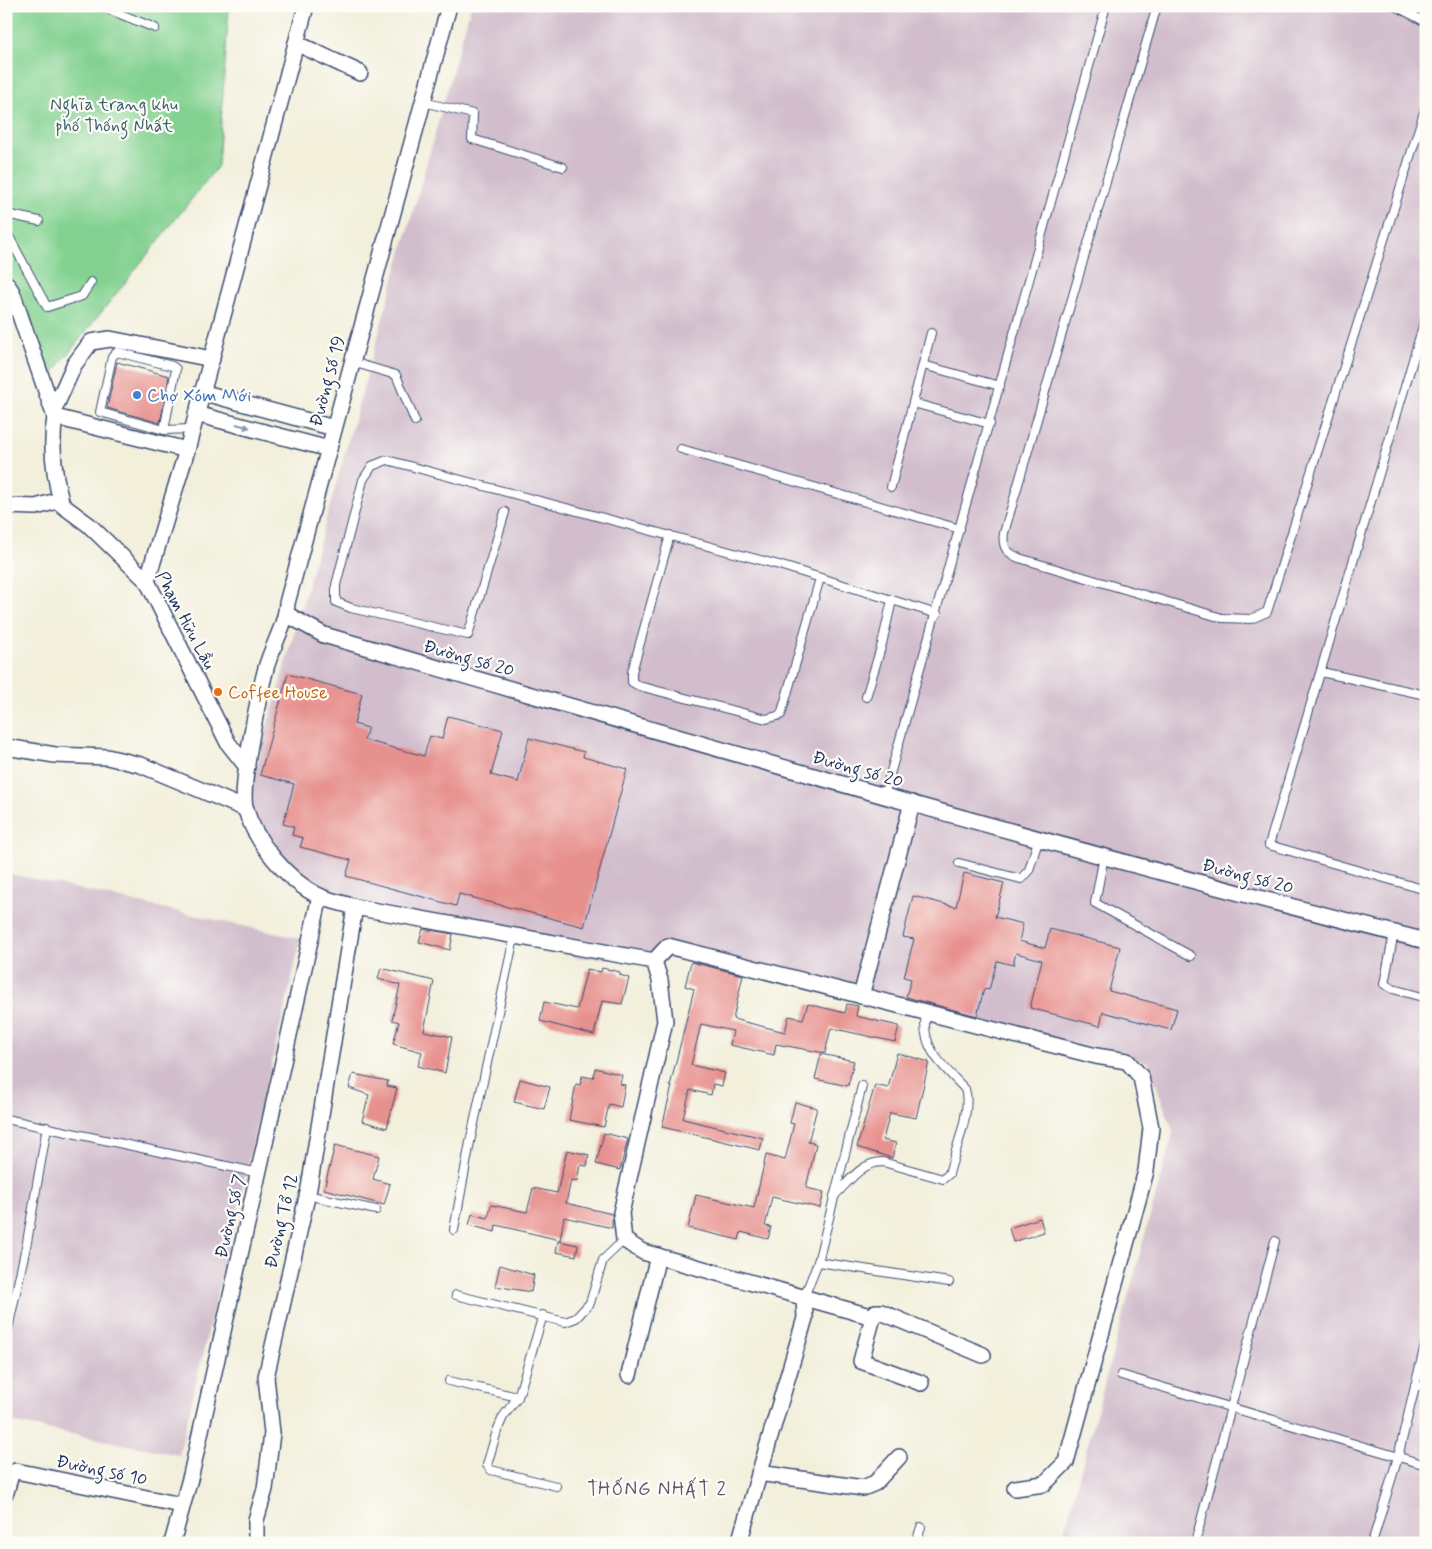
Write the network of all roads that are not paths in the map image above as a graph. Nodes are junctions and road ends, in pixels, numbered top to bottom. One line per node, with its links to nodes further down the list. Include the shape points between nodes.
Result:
1 (100, 6): 8 (lane)
2 (306, 6): 9 (street)
3 (449, 6): 11 (street, Đường số 19)
4 (1106, 6): 24 (lane)
5 (1157, 6): 12 (lane, via 1004,533 1004,548 1019,558 1222,618 1251,620 1267,612)
6 (1395, 6): 7 (lane)
7 (1426, 22)
8 (155, 28)
9 (296, 43): 10 (street); 21 (street)
10 (360, 72)
11 (423, 102): 13 (lane, via 473,114 472,139); 22 (street, Đường số 19)
12 (1426, 106)
13 (563, 167)
14 (6, 214): 15 (lane)
15 (39, 221)
16 (6, 231): 17 (lane, via 47,307 82,296)
17 (91, 282)
18 (6, 283): 27 (street, via 12,292)
19 (1426, 316): 48 (lane)
20 (931, 333): 23 (lane)
21 (212, 359): 25 (street); 27 (street, via 110,339 92,342 74,365)
22 (352, 362): 29 (lane, via 396,375); 31 (street, Đường số 19)
23 (923, 365): 24 (lane); 26 (lane)
24 (1000, 386): 30 (lane)
25 (201, 392): 28 (street); 31 (street)
26 (913, 403): 30 (lane); 37 (lane)
27 (54, 413): 36 (street); 38 (street, via 54,476)
28 (196, 414): 32 (street); 34 (street, one-way to 34)
29 (415, 421)
30 (990, 424): 41 (lane)
31 (334, 428): 34 (street, Đường số 19)
32 (192, 429): 33 (lane); 36 (street)
33 (164, 430): 33 (lane, via 100,412 112,357 116,352 176,369)
34 (329, 449): 46 (street, Đường số 19)
35 (681, 449): 41 (lane)
36 (187, 450): 44 (street)
37 (891, 487)
38 (60, 500): 39 (street, via 36,507); 44 (street, Phạm Hữu Lầu)
39 (6, 506)
40 (505, 512): 42 (lane, via 468,635 336,602 336,585 363,480 372,466 386,460)
41 (960, 529): 47 (lane)
42 (670, 535): 43 (lane); 43 (lane, via 632,672 632,682 639,686 766,719 777,718 781,715)
43 (820, 578): 45 (lane)
44 (147, 580): 52 (street, Phạm Hữu Lầu, via 228,743)
45 (892, 600): 47 (lane); 50 (lane)
46 (286, 614): 52 (street, Đường số 19, via 265,669); 53 (street, Đường số 20, via 324,636)
47 (936, 614): 53 (lane)
48 (1321, 672): 49 (lane); 59 (lane, via 1270,845)
49 (1426, 695)
50 (866, 697)
51 (6, 747): 55 (street, via 55,755 107,757 141,765)
52 (247, 767): 55 (street, Đường số 19)
53 (884, 796): 54 (street, Đường số 20)
54 (912, 803): 56 (street, Đường số 20); 67 (street)
55 (246, 809): 60 (street, via 265,847 280,868)
56 (1039, 838): 57 (street, Đường số 20); 58 (lane, via 1029,870 1021,879)
57 (1104, 856): 62 (street, Đường số 20); 65 (lane, via 1095,903)
58 (959, 863)
59 (1426, 890)
60 (320, 896): 61 (street); 73 (street, Đường số 7)
61 (355, 907): 63 (street); 74 (street, Đường Tổ 12)
62 (1394, 933): 64 (street, Đường số 20); 68 (lane, via 1384,984)
63 (514, 938): 66 (street); 77 (lane)
64 (1426, 941)
65 (1190, 956)
66 (654, 961): 67 (street, via 668,946); 78 (street, via 665,1021 621,1213)
67 (861, 996): 69 (street)
68 (1426, 998)
69 (926, 1013): 75 (lane, via 924,1032 929,1046 967,1095 950,1174 942,1179 883,1162 872,1162); 103 (street, via 1127,1061 1141,1077 1152,1128 1134,1222 1066,1462 1044,1484)
70 (862, 1086): 75 (lane)
71 (6, 1119): 72 (lane)
72 (47, 1127): 73 (lane); 87 (lane)
73 (259, 1173): 105 (street, Đường số 7, via 191,1475)
74 (307, 1195): 76 (lane); 108 (street, Đường Tổ 12, via 266,1378 272,1433 265,1489 256,1520)
75 (834, 1196): 81 (lane)
76 (376, 1210)
77 (454, 1230)
78 (624, 1240): 80 (street, via 643,1252); 85 (lane, via 603,1260 590,1303 576,1318 566,1322)
79 (1275, 1241): 97 (lane)
80 (658, 1256): 84 (street); 90 (street)
81 (818, 1262): 82 (lane); 84 (lane)
82 (949, 1282)
83 (456, 1295): 85 (lane)
84 (804, 1297): 86 (street); 101 (street, via 805,1318)
85 (543, 1315): 96 (lane)
86 (873, 1317): 89 (street, via 876,1312 881,1312); 93 (street, via 861,1361)
87 (6, 1338)
88 (1426, 1341): 94 (lane)
89 (983, 1355)
90 (629, 1375)
91 (1122, 1376): 97 (lane)
92 (449, 1381): 96 (lane)
93 (921, 1383)
94 (1415, 1385): 95 (lane); 99 (lane)
95 (1426, 1388)
96 (518, 1397): 102 (lane, via 497,1431 488,1468)
97 (1231, 1408): 99 (lane); 111 (lane)
98 (899, 1457): 101 (street, via 875,1483 862,1488)
99 (1398, 1457): 100 (lane); 112 (lane)
100 (1426, 1465)
101 (759, 1473): 109 (street)
102 (556, 1486)
103 (1015, 1488)
104 (6, 1492): 105 (street, Đường số 10, via 10,1474 16,1471)
105 (181, 1505): 107 (street, Đường số 7)
106 (921, 1527): 110 (lane)
107 (172, 1543)
108 (256, 1543)
109 (739, 1543)
110 (916, 1543)
111 (1195, 1543)
112 (1372, 1543)

